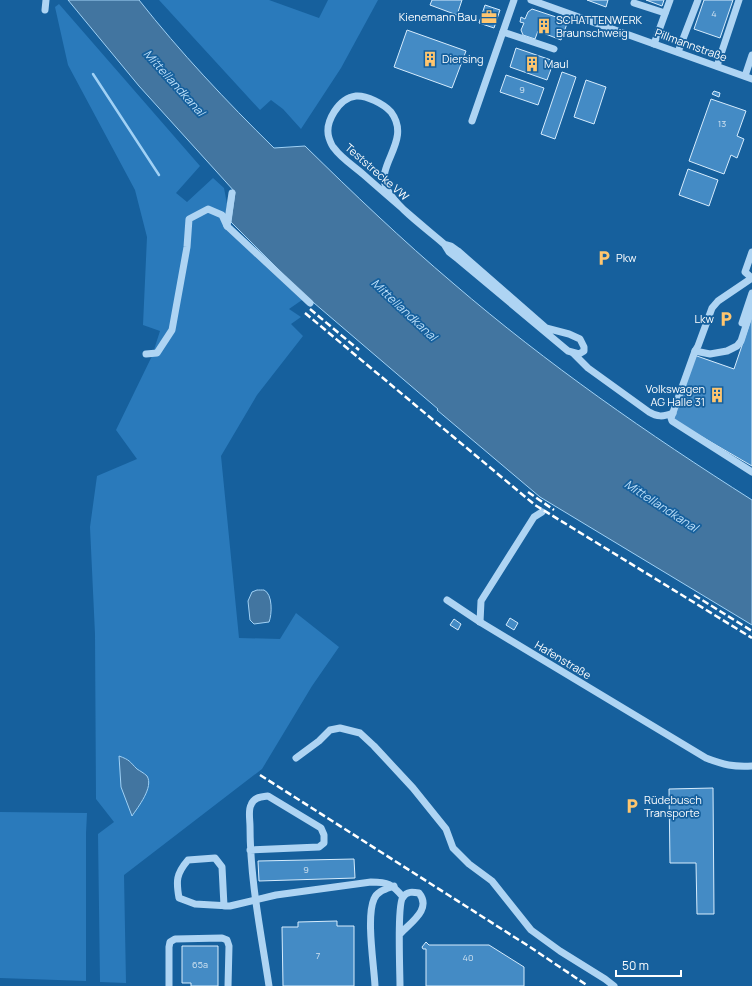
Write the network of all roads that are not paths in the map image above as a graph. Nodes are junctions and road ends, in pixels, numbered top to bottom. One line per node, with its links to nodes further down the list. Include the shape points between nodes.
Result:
1 (46, 0): 8 (street)
2 (514, 0): 10 (street)
3 (531, 0): 11 (street, Pillmannstraße)
4 (670, 0): 9 (street)
5 (698, 0): 13 (street)
6 (739, 0): 15 (street)
7 (634, 3): 9 (street)
8 (45, 10)
9 (665, 13): 11 (street)
10 (503, 32): 12 (street); 17 (street)
11 (654, 44): 13 (street, Pillmannstraße)
12 (554, 49)
13 (678, 52): 15 (street, Pillmannstraße)
14 (752, 55): 16 (street)
15 (717, 66): 16 (street, Pillmannstraße)
16 (748, 78)
17 (472, 121)
18 (232, 193): 19 (street)
19 (227, 226): 24 (street); 29 (street, via 222,215 208,209 189,219 187,247 172,330 157,353)
20 (444, 244): 20 (street, Teststrecke VW, via 409,215 334,149 328,137 329,124 336,110 348,99 363,97 380,103 390,112 396,124 397,138 385,172 385,186 399,206); 27 (street, Teststrecke VW, via 458,251); 30 (street, Teststrecke VW, via 449,252 568,351)
21 (752, 252): 22 (street, via 745,272)
22 (752, 278): 28 (street, via 712,308)
23 (752, 293): 26 (street)
24 (310, 303)
25 (752, 307): 28 (street, via 737,346 710,354)
26 (742, 323)
27 (546, 328): 30 (street, Teststrecke VW); 30 (street, Teststrecke VW, via 580,339 584,351)
28 (695, 351): 31 (street)
29 (146, 354)
30 (575, 354): 31 (street, Teststrecke VW, via 588,368 655,416)
31 (673, 413): 32 (street, via 672,421)
32 (752, 472)
33 (542, 512): 35 (street, via 534,517 481,601)
34 (447, 600): 35 (street, Hafenstraße)
35 (480, 622): 37 (street, Hafenstraße, via 706,758 723,765)
36 (296, 758): 49 (street, via 330,730 340,728 360,733 413,788 446,829 453,848 492,881 531,930)
37 (752, 766)
38 (250, 850): 38 (street, via 250,806 254,799 261,797 268,796 321,828 324,835 324,843 319,847); 41 (street)
39 (394, 886): 40 (street); 41 (street, via 384,882 371,882); 47 (street, via 381,890 374,898 370,915)
40 (403, 897): 43 (street, via 400,903); 43 (street, via 410,892 419,893 425,903 424,909)
41 (256, 901): 42 (street); 46 (street)
42 (224, 906): 42 (street, via 195,904 179,898 179,870 188,860 215,858 222,867)
43 (400, 934): 48 (street)
44 (169, 986): 45 (street, via 170,942 175,939 222,938 227,940 229,946)
45 (228, 986)
46 (269, 986)
47 (375, 986)
48 (400, 986)
49 (614, 986)

